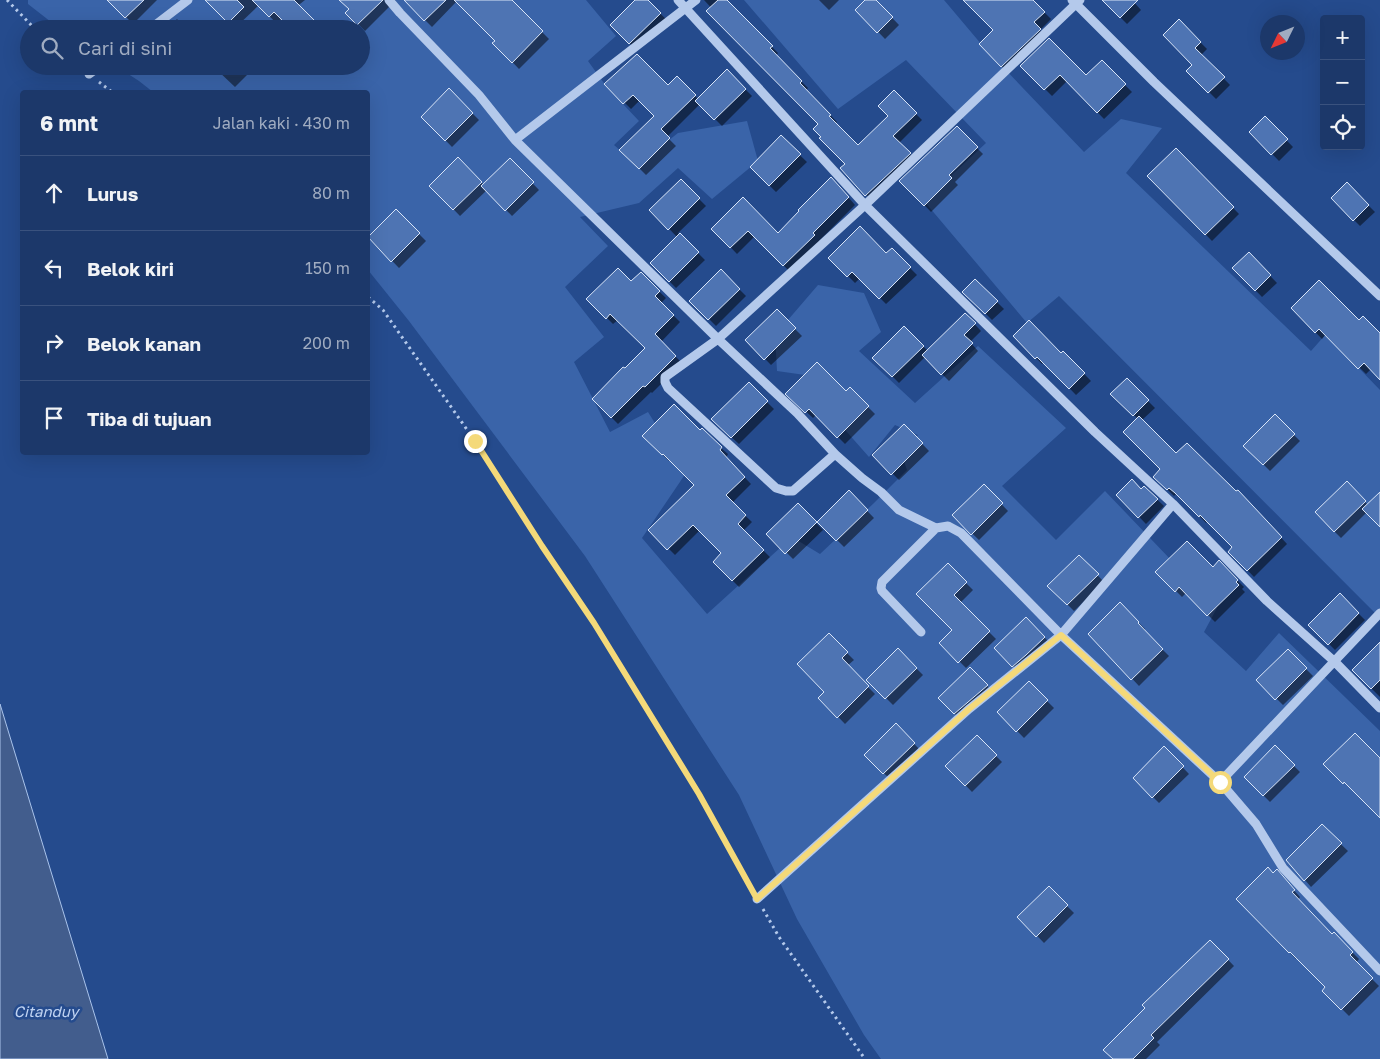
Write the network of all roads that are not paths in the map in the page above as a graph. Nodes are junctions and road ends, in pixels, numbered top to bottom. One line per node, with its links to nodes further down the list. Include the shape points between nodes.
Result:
1 (188, 0): 7 (street)
2 (389, 0): 8 (street, via 479,96)
3 (678, 0): 6 (street)
4 (696, 0): 6 (street)
5 (1076, 1): 9 (street); 10 (street, via 1161,88)
6 (686, 9): 8 (street); 9 (street)
7 (162, 20)
8 (515, 140): 11 (street)
9 (865, 206): 11 (street); 13 (street)
10 (1380, 296)
11 (718, 339): 12 (street, via 797,413); 12 (street, via 666,377 668,388 776,488 793,491)
12 (835, 454): 14 (street, via 899,510)
13 (1173, 504): 17 (street); 18 (street, via 1267,601)
14 (936, 528): 16 (street, via 881,585 882,591); 17 (street, via 948,526 961,533)
15 (1380, 613): 18 (street)
16 (921, 632)
17 (1061, 635): 20 (street); 21 (street, via 969,709)
18 (1335, 662): 19 (street); 20 (street)
19 (1380, 708)
20 (1220, 782): 22 (street, via 1256,824 1283,868)
21 (757, 899)
22 (1380, 971)

